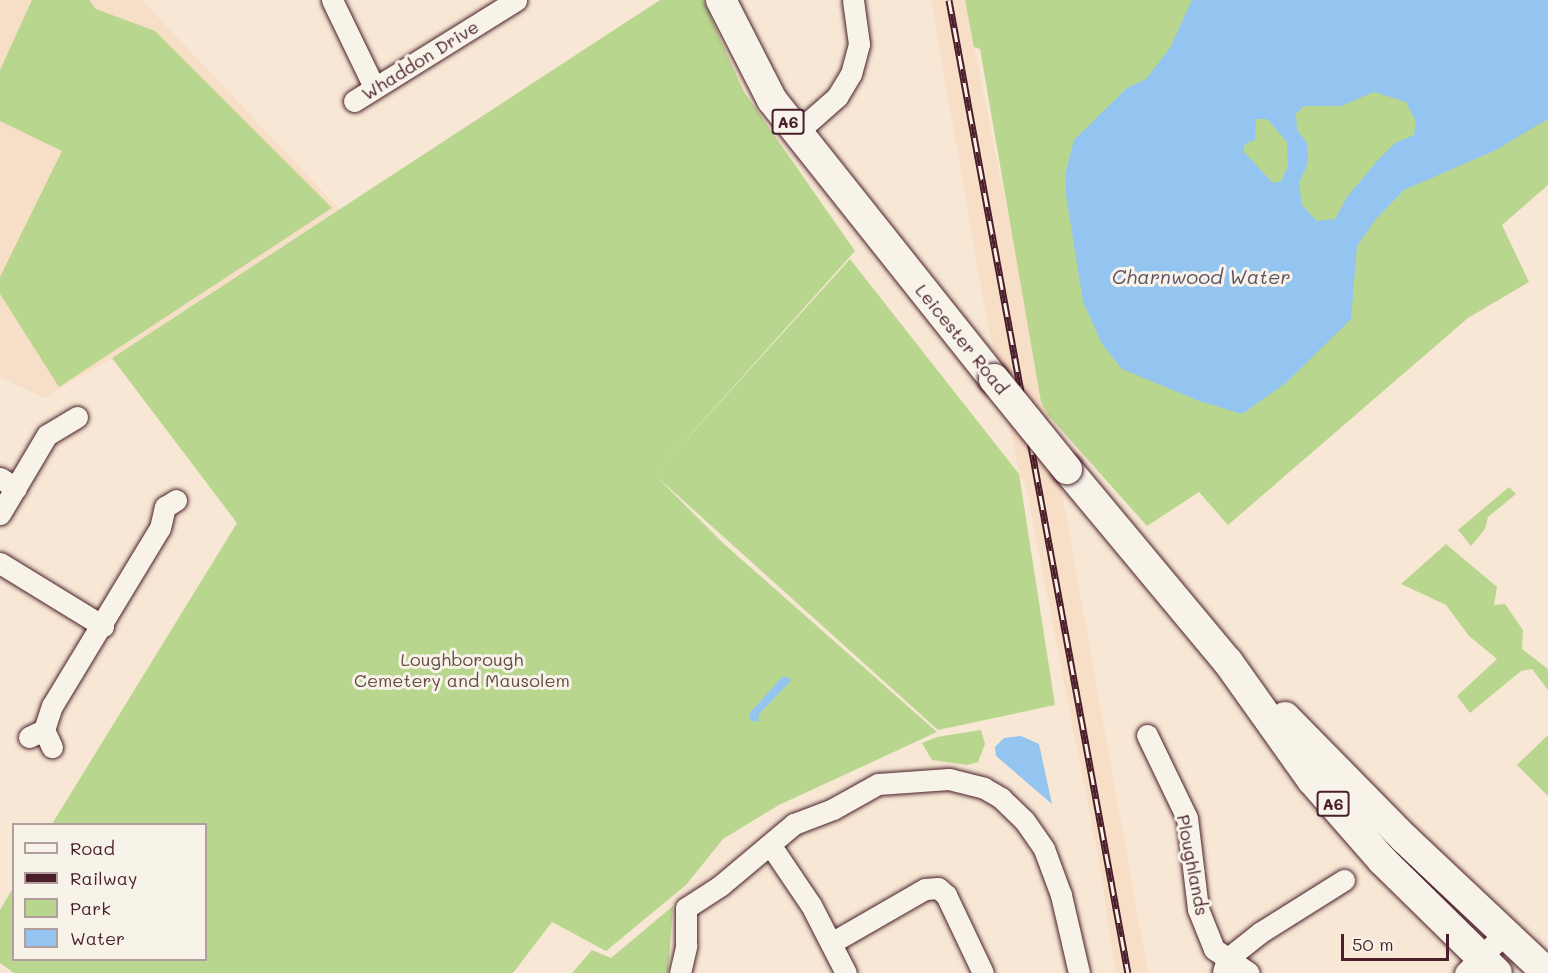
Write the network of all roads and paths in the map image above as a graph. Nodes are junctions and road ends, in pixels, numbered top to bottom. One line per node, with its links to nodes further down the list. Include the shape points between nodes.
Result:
1 (332, 0): 6 (street)
2 (516, 0): 5 (street, Whaddon Drive)
3 (720, 0): 8 (highway, Leicester Road / A6, via 753,69)
4 (853, 0): 8 (street, via 859,44 851,74 837,96)
5 (487, 9): 6 (street, Whaddon Drive)
6 (374, 87): 7 (street, Whaddon Drive)
7 (354, 101)
8 (796, 133): 15 (highway, Leicester Road / A6, bridge)
9 (81, 416): 10 (street, via 47,435)
10 (8, 483): 12 (street)
11 (165, 502): 14 (street, via 160,528)
12 (0, 514)
13 (0, 563): 14 (street)
14 (103, 626): 17 (street, via 52,706)
15 (1228, 662): 20 (highway, A6); 23 (highway, A6, via 1312,780)
16 (1147, 735): 22 (street, Ploughlands, via 1186,818 1198,909)
17 (42, 738)
18 (764, 850): 21 (street, via 811,905); 24 (street, via 686,908 686,946); 27 (street, via 794,824 833,809 878,784 963,781 1001,798 1024,820 1044,849 1061,895)
19 (1344, 880): 22 (street, via 1292,910)
20 (1505, 933): 23 (street); 29 (highway, A6)
21 (831, 943): 25 (street); 26 (street, via 925,889 938,888 946,895)
22 (1225, 966): 28 (street, Ploughlands)
23 (1481, 968)
24 (680, 973)
25 (846, 973)
26 (983, 973)
27 (1079, 973)
28 (1249, 973)
29 (1547, 973)

